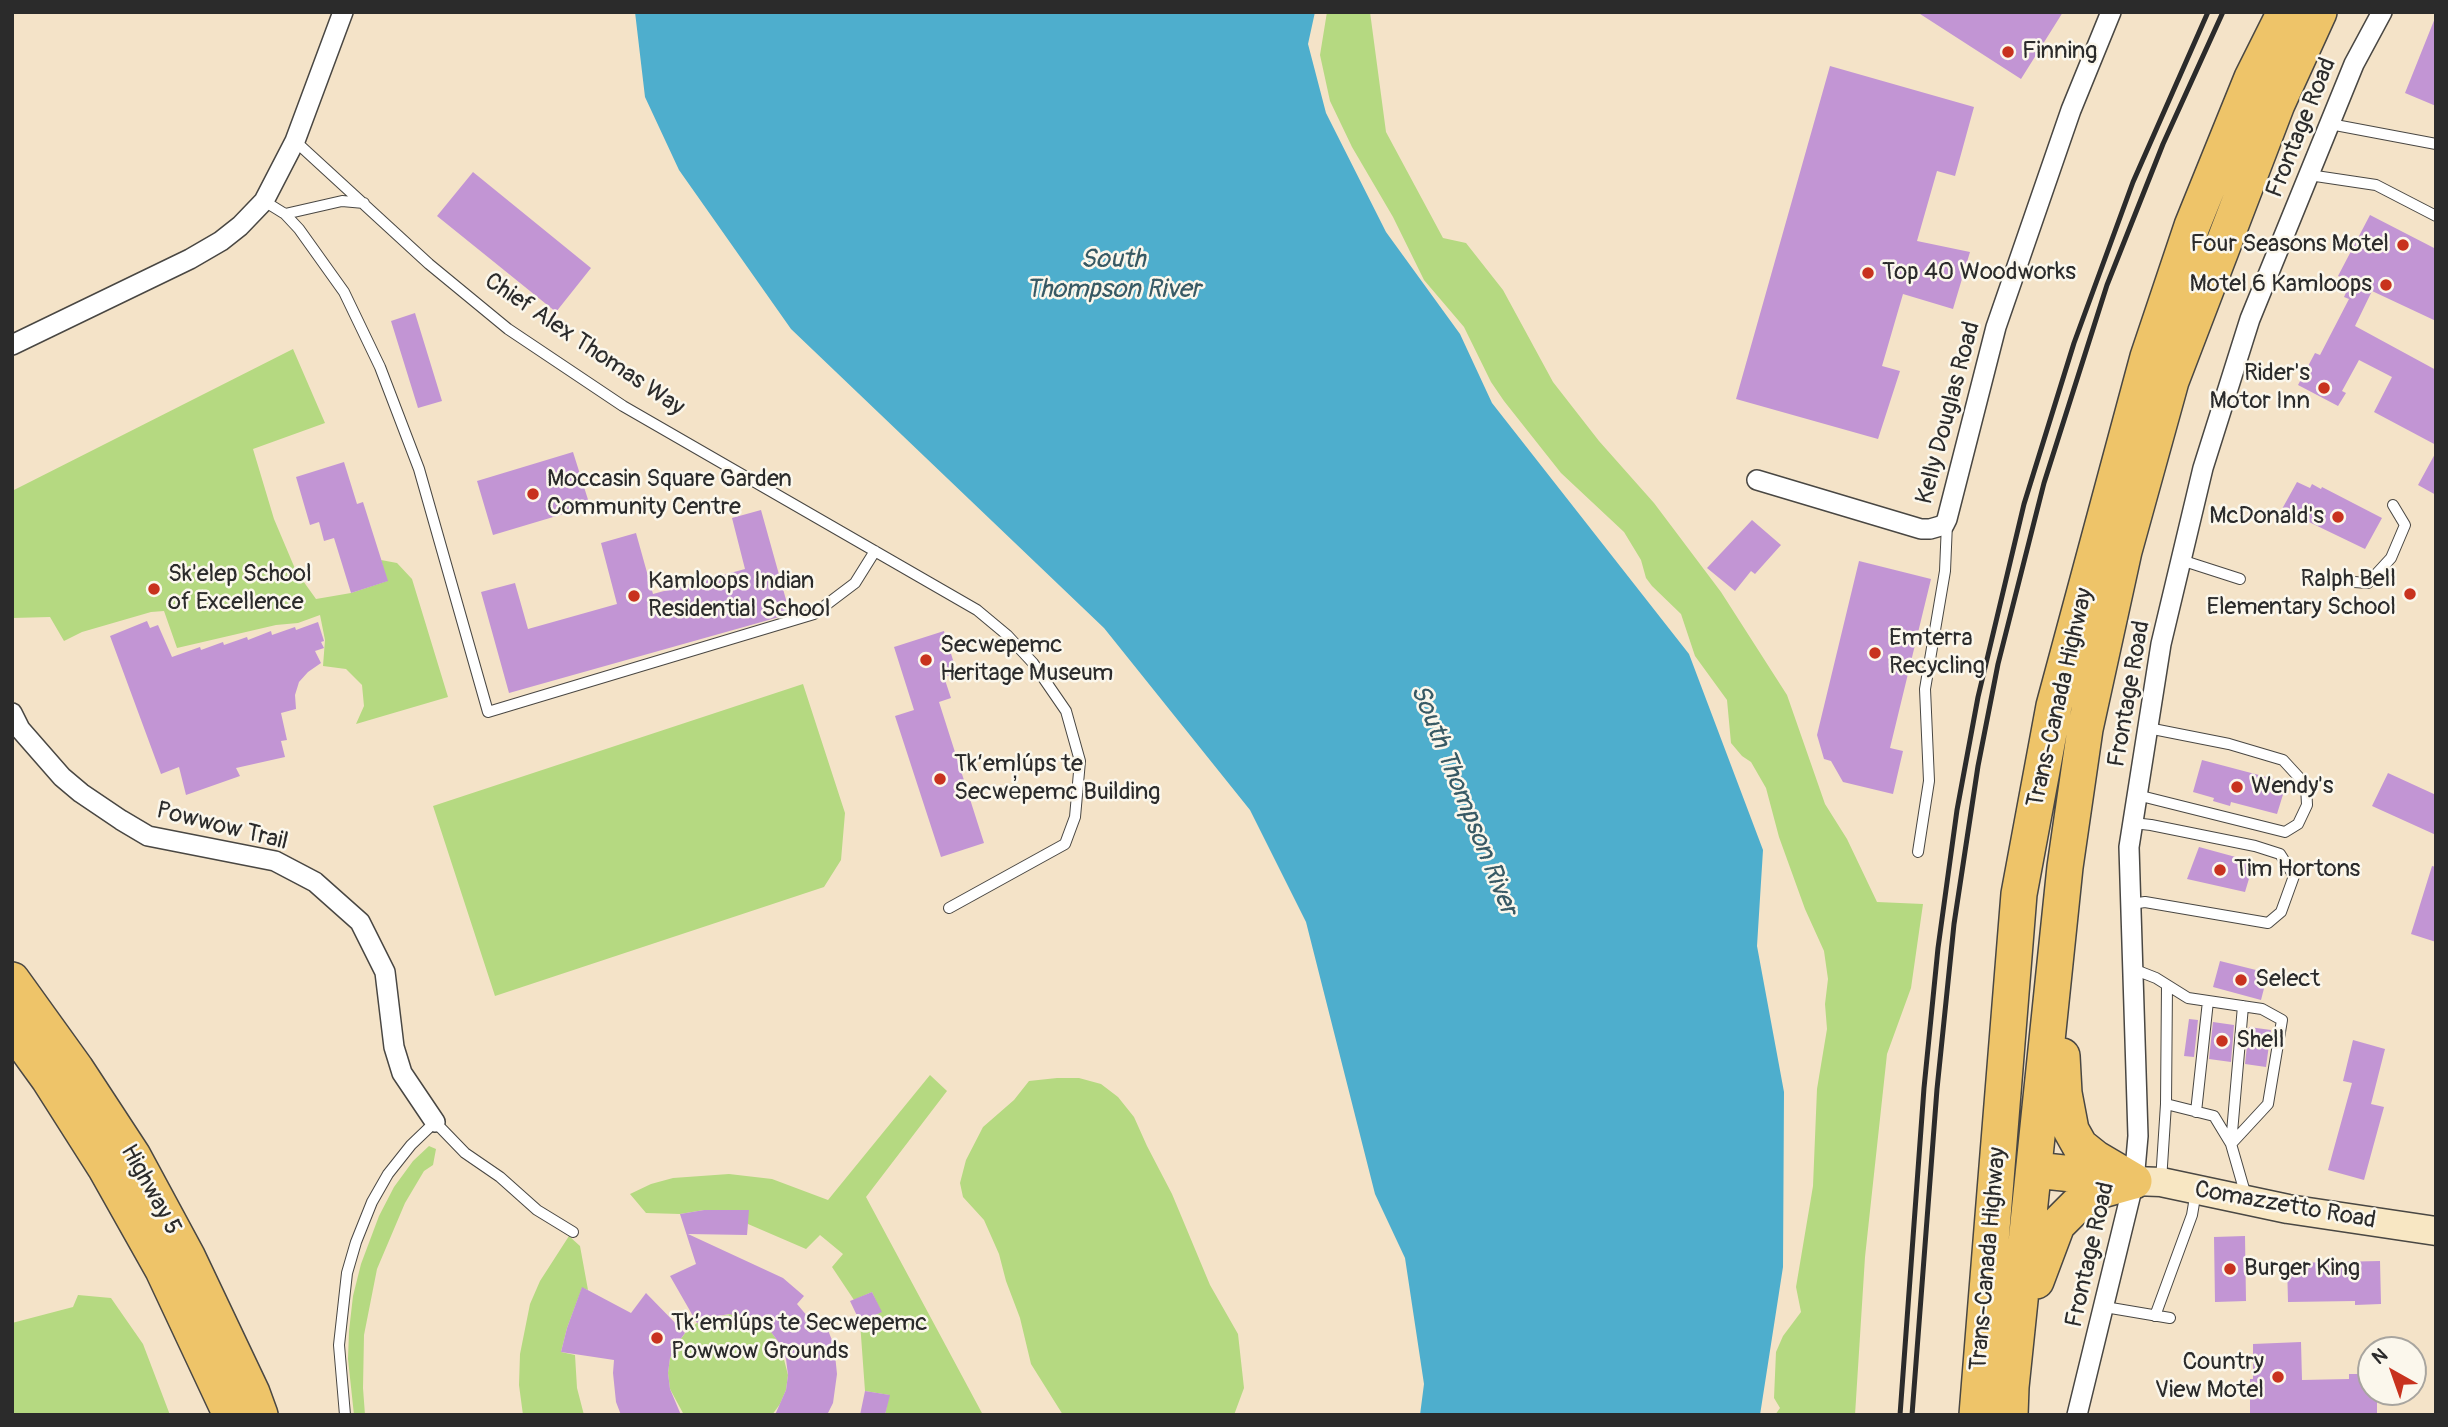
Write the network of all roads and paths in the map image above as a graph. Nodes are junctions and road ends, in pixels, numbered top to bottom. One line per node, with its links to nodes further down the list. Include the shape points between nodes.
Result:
1 (343, 12): 7 (street)
2 (2111, 12): 17 (street, Kelly Douglas Road, via 2071,110 1996,327)
3 (2285, 12): 36 (highway, Trans-Canada Highway, via 2252,78 2197,214 2148,357 2054,706 2019,894)
4 (2319, 12): 27 (highway, Trans-Canada Highway, via 2277,104 2171,381 2124,551 2085,729)
5 (2382, 12): 6 (street, Frontage Road)
6 (2330, 124): 8 (lane); 9 (street, Frontage Road)
7 (295, 141): 10 (street); 11 (lane, Chief Alex Thomas Way)
8 (2436, 144)
9 (2309, 175): 13 (lane, via 2375,185); 19 (street, Frontage Road, via 2250,319 2203,468)
10 (264, 201): 12 (lane); 14 (street, via 230,234 190,259)
11 (364, 203): 12 (lane, via 341,201); 18 (lane, Chief Alex Thomas Way, via 508,329 624,406)
12 (285, 214): 18 (lane, via 344,292 380,366 419,469 488,712 814,614 855,583)
13 (2436, 216)
14 (12, 345)
15 (1757, 480): 17 (street, Kelly Douglas Road, via 1921,529 1940,527)
16 (2393, 506): 21 (lane, via 2405,525 2391,558 2368,583)
17 (1947, 519): 26 (lane, via 1945,571 1924,689 1929,781)
18 (875, 551): 29 (lane, Chief Alex Thomas Way, via 977,610 1007,635 1066,711 1080,761 1075,817 1065,844)
19 (2181, 561): 20 (lane); 23 (street, Frontage Road, via 2161,644)
20 (2240, 579)
21 (2354, 582)
22 (12, 713): 39 (street, Powwow Trail, via 62,778 121,820 148,836 275,861 315,883 360,922 385,972 401,1073)
23 (2148, 728): 24 (street, Frontage Road); 24 (lane, via 2283,760 2306,785 2307,804 2298,824 2285,832)
24 (2137, 794): 25 (street, Frontage Road)
25 (2133, 823): 28 (street, Frontage Road); 28 (lane, via 2280,854 2294,876 2281,912 2268,923 2145,902)
26 (1918, 852)
27 (2065, 867): 41 (highway, Trans-Canada Highway); 42 (highway, via 2061,1015 2064,1093 2071,1130 2080,1146 2095,1158)
28 (2131, 904): 30 (street, Frontage Road)
29 (949, 908)
30 (2133, 969): 32 (lane); 42 (street, Frontage Road, via 2138,1136)
31 (12, 980): 52 (highway, Highway 5, via 133,1156 187,1256)
32 (2167, 985): 33 (lane, via 2188,998); 37 (lane)
33 (2208, 1001): 34 (lane); 38 (lane)
34 (2243, 1006): 40 (lane); 40 (lane, via 2283,1020 2268,1104)
35 (12, 1028): 51 (highway, Highway 5, via 105,1167 163,1270)
36 (2001, 1099): 41 (highway); 54 (highway, Trans-Canada Highway)
37 (2166, 1104): 38 (lane); 42 (lane)
38 (2196, 1112): 40 (lane, via 2214,1116)
39 (435, 1122): 46 (lane, via 465,1153); 53 (lane, via 388,1174 356,1242 347,1273 339,1345)
40 (2231, 1144): 44 (lane)
41 (2035, 1170): 42 (highway); 50 (highway, Trans-Canada Highway)
42 (2148, 1182): 43 (street, Comazzetto Road); 47 (street, Frontage Road); 50 (highway, via 2088,1194 2057,1225 2038,1271)
43 (2197, 1190): 44 (street, Comazzetto Road); 48 (lane)
44 (2247, 1200): 45 (street, Comazzetto Road)
45 (2436, 1231)
46 (573, 1232)
47 (2105, 1307): 48 (lane); 55 (street, Frontage Road)
48 (2155, 1316): 49 (lane)
49 (2171, 1318)
50 (2011, 1401)
51 (231, 1415)
52 (260, 1415)
53 (345, 1415)
54 (1977, 1415)
55 (2077, 1415)

